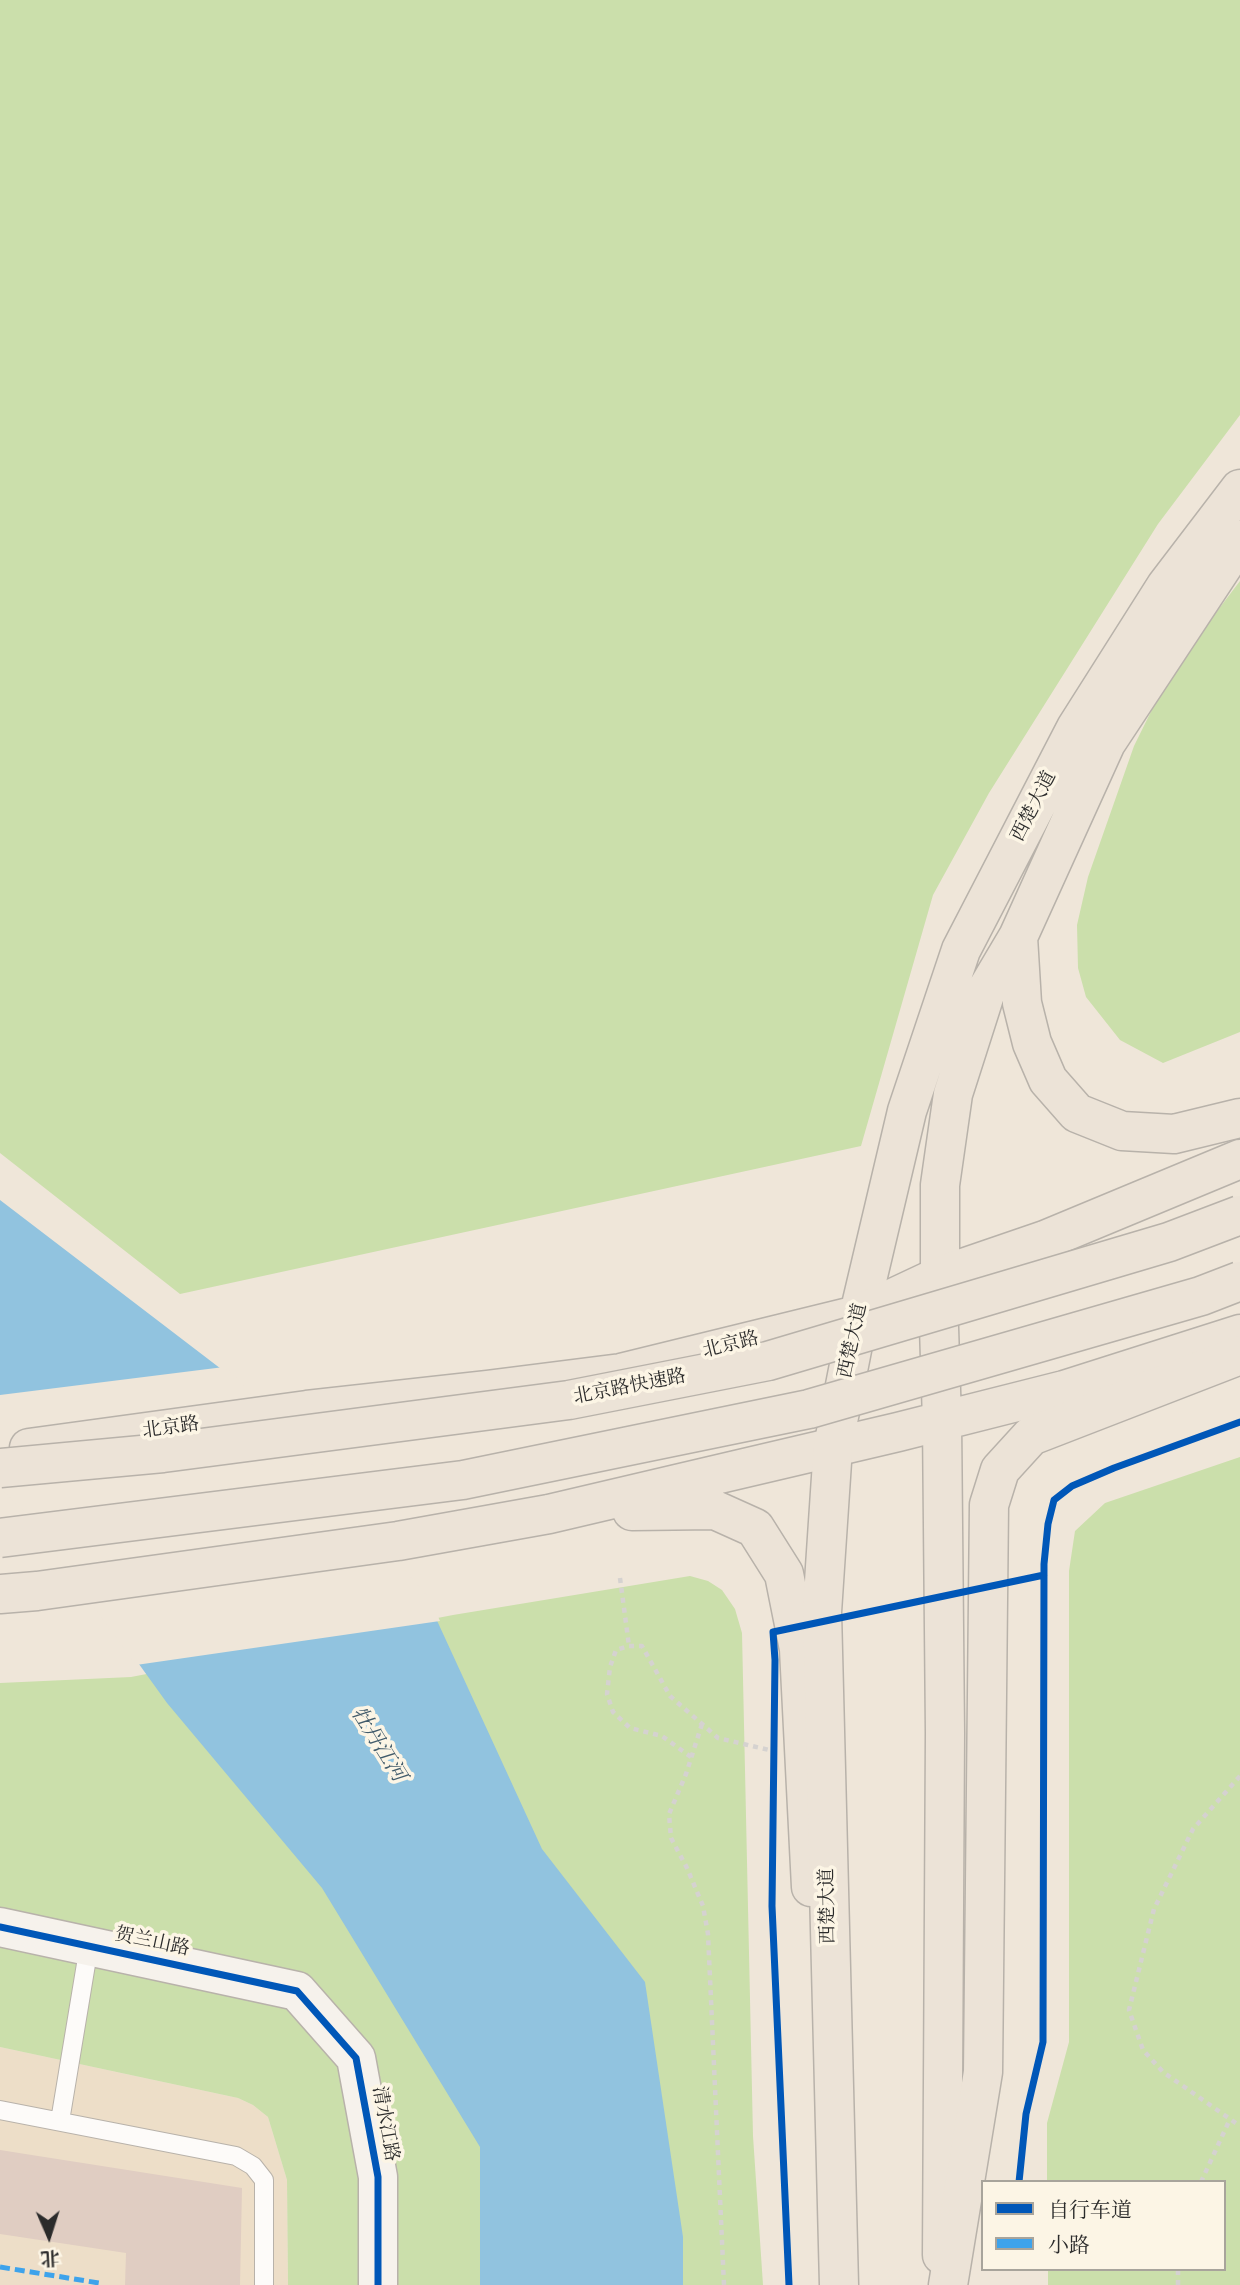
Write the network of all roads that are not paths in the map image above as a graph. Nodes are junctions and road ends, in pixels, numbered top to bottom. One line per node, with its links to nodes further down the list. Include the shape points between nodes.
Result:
1 (1240, 489): 10 (main road, 西楚大道, via 1166,586 1076,728 961,950 908,1111)
2 (1240, 540): 3 (main road, 西楚大道, via 1106,743)
3 (1018, 937): 4 (main road, via 1022,1003 1032,1043 1048,1080 1077,1113 1122,1130 1174,1134); 9 (main road, 西楚大道, via 986,991 953,1094 940,1185)
4 (1240, 1118)
5 (1240, 1159): 9 (main road)
6 (1240, 1199): 9 (main road)
7 (1240, 1215): 16 (main road, 北京路快速路, bridge, via 1168,1242 768,1361 569,1400 163,1453)
8 (1240, 1281): 18 (main road, bridge, via 795,1412 463,1479)
9 (939, 1286): 10 (main road, 北京路); 13 (main road, 西楚大道)
10 (859, 1314): 14 (main road, 西楚大道); 15 (main road, 北京路, via 621,1373)
11 (1240, 1334): 13 (main road, via 1064,1390)
12 (1240, 1355): 29 (main road, via 1031,1436 1000,1470 989,1505 983,2072)
13 (942, 1421): 14 (main road); 28 (main road, 西楚大道)
14 (833, 1447): 17 (main road); 27 (main road, 西楚大道, via 822,1621)
15 (0, 1452)
16 (0, 1468)
17 (550, 1514): 19 (main road, via 398,1541); 27 (main road, via 715,1510 755,1528 784,1574 799,1649)
18 (0, 1538)
19 (18, 1592)
20 (0, 1927): 21 (street, 贺兰山路)
21 (89, 1946): 22 (street, 贺兰山路); 24 (lane)
22 (297, 1991): 26 (street, 清水江路, via 356,2058 377,2177)
23 (0, 2110): 24 (lane)
24 (60, 2121): 25 (lane, via 236,2156 253,2166 264,2180)
25 (264, 2285)
26 (378, 2285)
27 (837, 2285)
28 (941, 2285)
29 (948, 2285)

